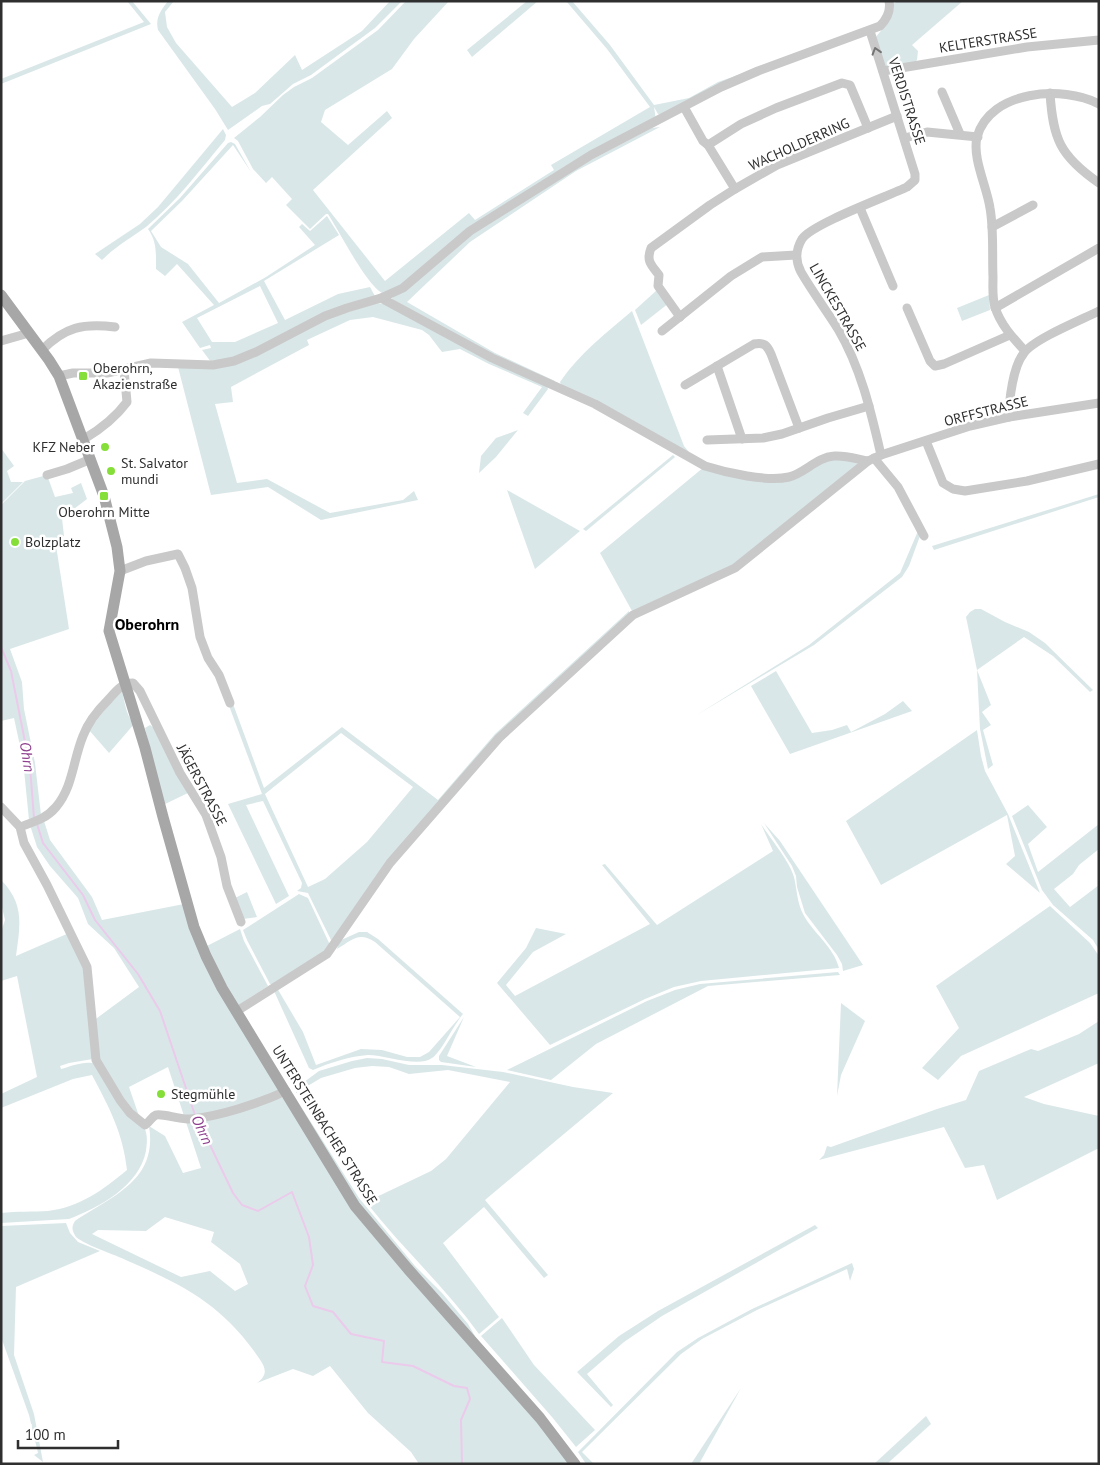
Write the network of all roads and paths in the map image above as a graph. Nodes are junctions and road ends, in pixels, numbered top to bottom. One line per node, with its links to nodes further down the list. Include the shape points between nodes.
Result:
1 (889, 1): 2 (street, via 886,20)
2 (870, 30): 4 (street, VERDISTRASSE, one-way to 2); 8 (street, via 758,70)
3 (1099, 40): 4 (street, KELTERSTRASSE, via 1027,47)
4 (882, 71): 9 (street, VERDISTRASSE)
5 (942, 92): 11 (street)
6 (1050, 93): 7 (street, via 1082,96); 12 (street, via 1034,94 1005,105 991,114); 16 (street, via 1052,118 1059,142 1072,162)
7 (1099, 104)
8 (684, 107): 14 (street, via 703,141); 25 (street, via 559,174 470,231 403,288)
9 (896, 116): 10 (street, WACHOLDERRING); 13 (street, VERDISTRASSE)
10 (868, 128): 14 (street, WACHOLDERRING, via 850,85 842,83 776,108); 17 (street, WACHOLDERRING, via 777,166)
11 (960, 134): 12 (street); 13 (street, via 927,132)
12 (978, 137): 20 (street, via 977,157)
13 (905, 138): 15 (street, VERDISTRASSE)
14 (708, 144): 17 (street)
15 (915, 180): 19 (street, LINCKESTRASSE, via 907,188)
16 (1099, 183)
17 (735, 189): 29 (street, WACHOLDERRING, via 651,248 648,262 659,274 658,286)
18 (1033, 205): 20 (street)
19 (860, 208): 22 (street, LINCKESTRASSE, via 814,228 801,240); 23 (street)
20 (992, 227): 27 (street)
21 (1099, 248): 27 (street)
22 (796, 255): 29 (street, via 762,257 731,276); 42 (street, LINCKESTRASSE, via 799,270 849,352)
23 (893, 286)
24 (1, 295): 32 (main road, UNTERSTEINBACHER STRASSE)
25 (381, 298): 38 (street, via 325,316 234,361 213,365 151,363); 49 (street, via 492,358 595,404 705,466 774,478 788,477 833,456)
26 (907, 308): 33 (street, via 935,366)
27 (995, 308): 33 (street)
28 (1099, 311): 36 (street)
29 (680, 317): 31 (street)
30 (114, 327): 35 (street, via 94,324 70,329)
31 (662, 331)
32 (29, 333): 34 (street); 35 (main road, UNTERSTEINBACHER STRASSE)
33 (1010, 335): 36 (street)
34 (1, 341)
35 (42, 350): 39 (main road, UNTERSTEINBACHER STRASSE)
36 (1025, 351): 43 (street, via 1017,367)
37 (717, 366): 40 (street); 44 (street, via 754,344 766,345); 46 (street)
38 (124, 370): 39 (street); 45 (street, via 128,402 117,416)
39 (59, 376): 45 (main road, UNTERSTEINBACHER STRASSE)
40 (685, 385)
41 (1099, 403): 43 (street, ORFFSTRASSE)
42 (869, 406): 44 (street); 49 (street, LINCKESTRASSE)
43 (1009, 417): 48 (street, ORFFSTRASSE, via 970,426)
44 (799, 428): 46 (street, via 763,438)
45 (84, 439): 50 (main road, UNTERSTEINBACHER STRASSE)
46 (742, 439): 47 (street)
47 (707, 440)
48 (926, 442): 49 (street, ORFFSTRASSE); 51 (street, via 943,483 965,491 1027,482)
49 (875, 458): 53 (street, via 898,487); 62 (street, via 735,568 633,615 499,738 390,863 327,954)
50 (91, 459): 52 (street); 54 (main road, UNTERSTEINBACHER STRASSE, via 104,496)
51 (1099, 464)
52 (47, 475)
53 (924, 536)
54 (120, 571): 55 (main road, UNTERSTEINBACHER STRASSE, via 109,631); 56 (street, via 178,554 192,588 200,637)
55 (126, 683): 57 (street, JÄGERSTRASSE, via 136,686); 58 (main road, UNTERSTEINBACHER STRASSE); 60 (street, via 118,688 86,728 65,795 47,817)
56 (230, 703)
57 (152, 719): 58 (street); 61 (street, JÄGERSTRASSE, via 206,815)
58 (138, 724): 62 (main road, UNTERSTEINBACHER STRASSE, via 194,927 209,962)
59 (1, 807): 60 (street)
60 (20, 827): 63 (street, via 24,843 87,967 96,1060 130,1113 145,1124 157,1114 188,1120 229,1111)
61 (241, 922)
62 (237, 1011): 63 (main road, UNTERSTEINBACHER STRASSE)
63 (286, 1091): 64 (main road, UNTERSTEINBACHER STRASSE, via 356,1206 540,1418)
64 (575, 1464)

